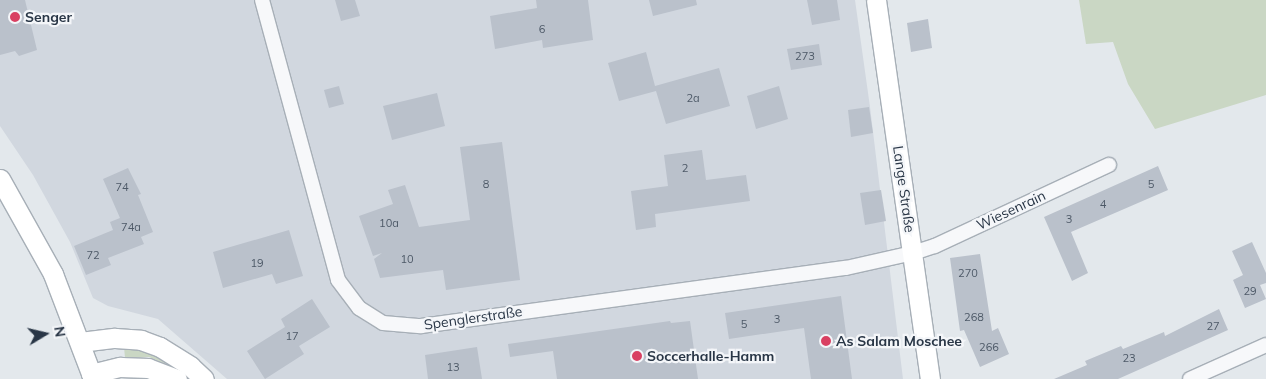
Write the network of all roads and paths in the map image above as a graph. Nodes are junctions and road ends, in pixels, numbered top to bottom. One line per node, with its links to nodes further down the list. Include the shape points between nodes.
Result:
1 (262, 0): 5 (street, Spenglerstraße, via 338,280 359,308 383,323 421,326 846,268)
2 (876, 0): 5 (main road, Lange Straße)
3 (1109, 165): 5 (street, Wiesenrain, via 935,246)
4 (0, 178): 6 (main road, via 53,274)
5 (913, 253): 11 (main road, Lange Straße)
6 (80, 342): 8 (main road); 10 (main road, via 115,338 141,340 160,347)
7 (1266, 345): 12 (street)
8 (92, 376): 9 (main road, via 120,367 148,368)
9 (177, 379)
10 (204, 379)
11 (930, 379)
12 (1190, 379)

